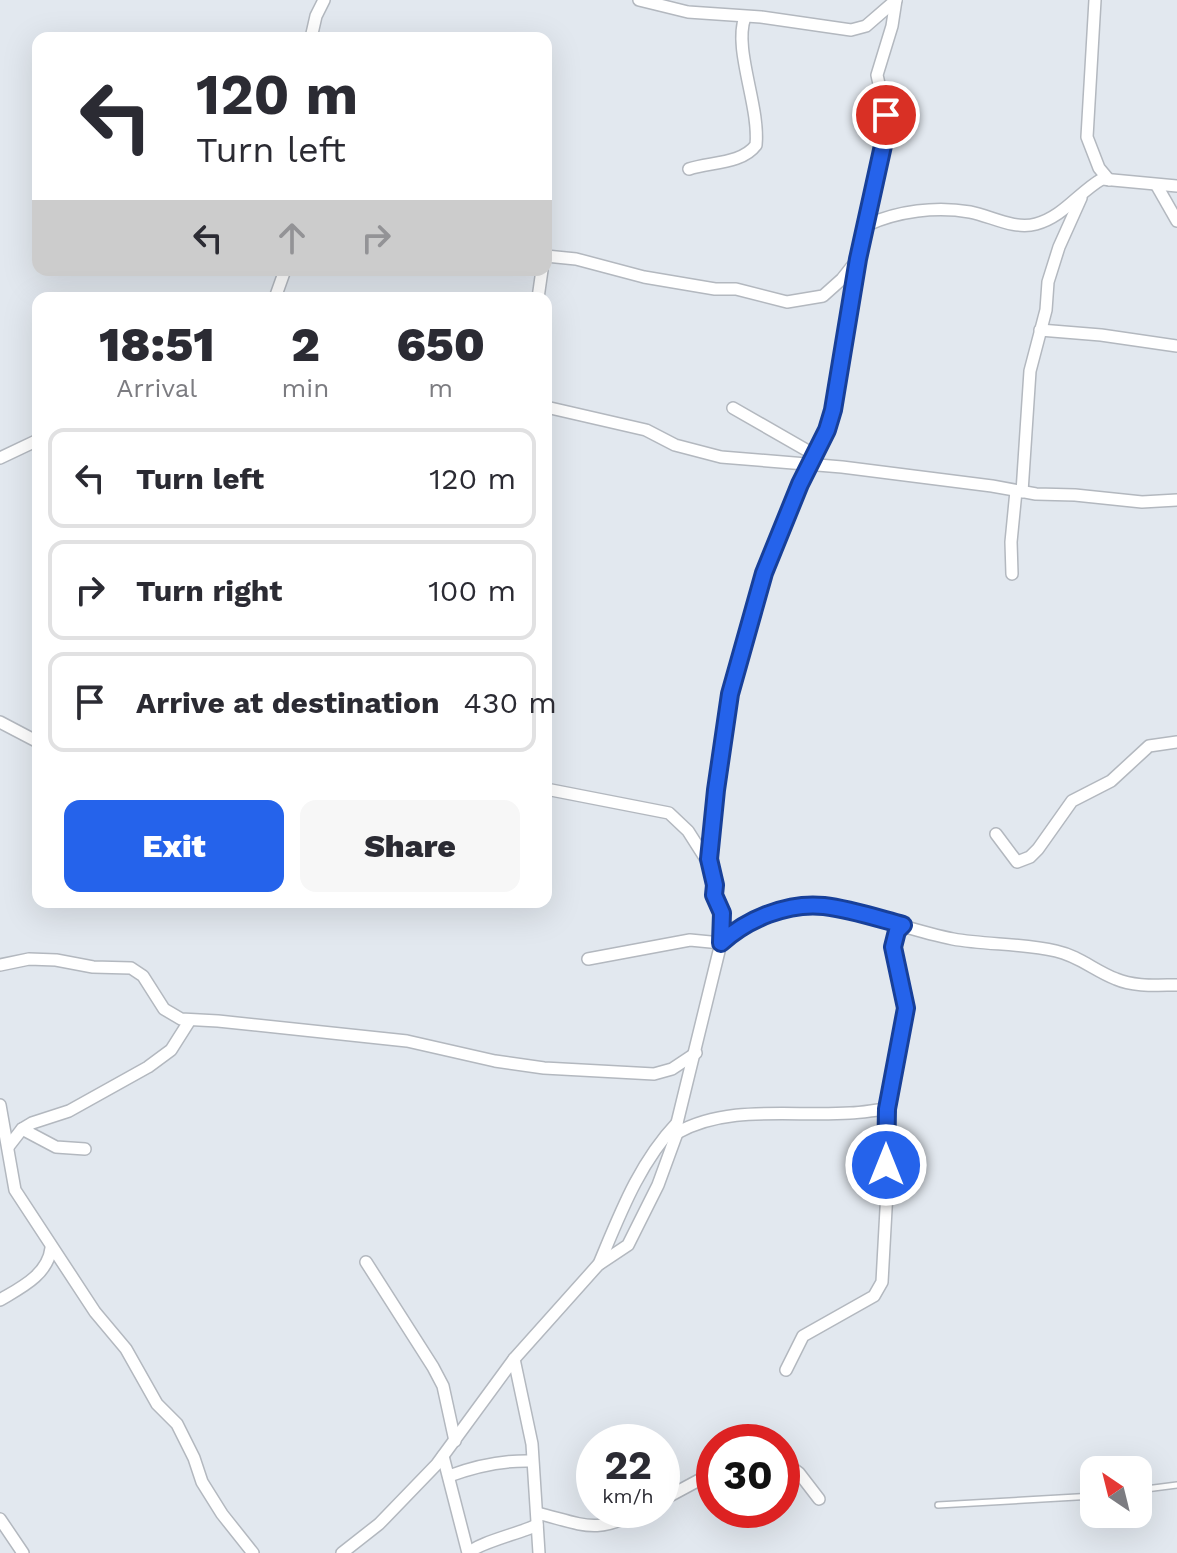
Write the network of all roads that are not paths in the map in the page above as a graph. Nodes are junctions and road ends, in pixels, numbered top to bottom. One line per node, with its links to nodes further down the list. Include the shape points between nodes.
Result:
1 (324, 0): 6 (street)
2 (639, 0): 5 (street, via 688,12)
3 (896, 0): 5 (street, via 866,26 851,30); 13 (street, via 877,75 885,125)
4 (1095, 0): 8 (street, via 1087,137)
5 (745, 17): 7 (street, via 742,34 756,145 746,154)
6 (312, 32)
7 (689, 169)
8 (1109, 180): 9 (street); 11 (street, via 1096,183)
9 (1157, 186): 10 (street); 12 (street)
10 (1177, 186)
11 (1082, 196): 13 (street, via 1028,225 968,211 936,210 885,216); 16 (street, via 1052,269)
12 (1177, 221)
13 (867, 225): 15 (street)
14 (552, 257): 15 (street, via 787,302 823,296)
15 (858, 259): 22 (street, via 833,410)
16 (1040, 330): 17 (street); 23 (street, via 1030,371)
17 (1177, 346)
18 (552, 408): 22 (street, via 646,430 694,452)
19 (733, 408): 22 (street)
20 (32, 443): 21 (street)
21 (0, 458)
22 (812, 460): 23 (street); 31 (street, via 759,585 730,694)
23 (1019, 492): 24 (street); 25 (street)
24 (1177, 500)
25 (1012, 574)
26 (0, 722): 27 (street)
27 (32, 739)
28 (1177, 742): 30 (street, via 1149,746 1111,781 1072,801 1024,861 1017,862)
29 (552, 790): 31 (street, via 669,813)
30 (996, 834)
31 (711, 867): 33 (street, via 722,913)
32 (903, 925): 33 (street, via 816,905 759,918); 36 (street, via 954,939 1055,950 1132,984); 40 (street, via 893,947 906,1008)
33 (721, 943): 34 (street, via 690,940); 38 (street)
34 (588, 959)
35 (0, 965): 37 (street, via 29,959 131,968 143,976 164,1009)
36 (1177, 985)
37 (190, 1020): 38 (street, via 407,1041 495,1061 618,1073 654,1074); 42 (street, via 171,1050 148,1067 69,1111)
38 (696, 1053): 41 (street)
39 (0, 1105): 43 (street)
40 (887, 1109): 41 (street, via 717,1119); 50 (street, via 882,1282 874,1296 803,1336)
41 (677, 1128): 47 (street, via 664,1137 638,1176); 47 (street, via 636,1233 628,1245)
42 (22, 1129): 43 (street); 44 (street, via 56,1147)
43 (8, 1147): 45 (street, via 15,1190)
44 (85, 1149)
45 (51, 1248): 48 (street, via 38,1274); 65 (street, via 126,1349 157,1404 177,1424 202,1482)
46 (366, 1262): 51 (street, via 443,1386)
47 (598, 1265): 49 (street)
48 (0, 1300)
49 (514, 1359): 51 (street); 53 (street)
50 (786, 1370)
51 (455, 1441): 52 (street)
52 (443, 1456): 55 (street); 66 (street, via 397,1507)
53 (532, 1461): 55 (street, via 474,1467); 62 (street)
54 (800, 1474): 59 (street)
55 (449, 1476): 67 (street)
56 (1177, 1485): 57 (lane)
57 (1152, 1488)
58 (1080, 1497): 60 (lane)
59 (819, 1499)
60 (938, 1505)
61 (0, 1519): 64 (street)
62 (537, 1519): 63 (street); 67 (street); 68 (street)
63 (576, 1525)
64 (23, 1553)
65 (253, 1553)
66 (342, 1553)
67 (468, 1553)
68 (539, 1553)

